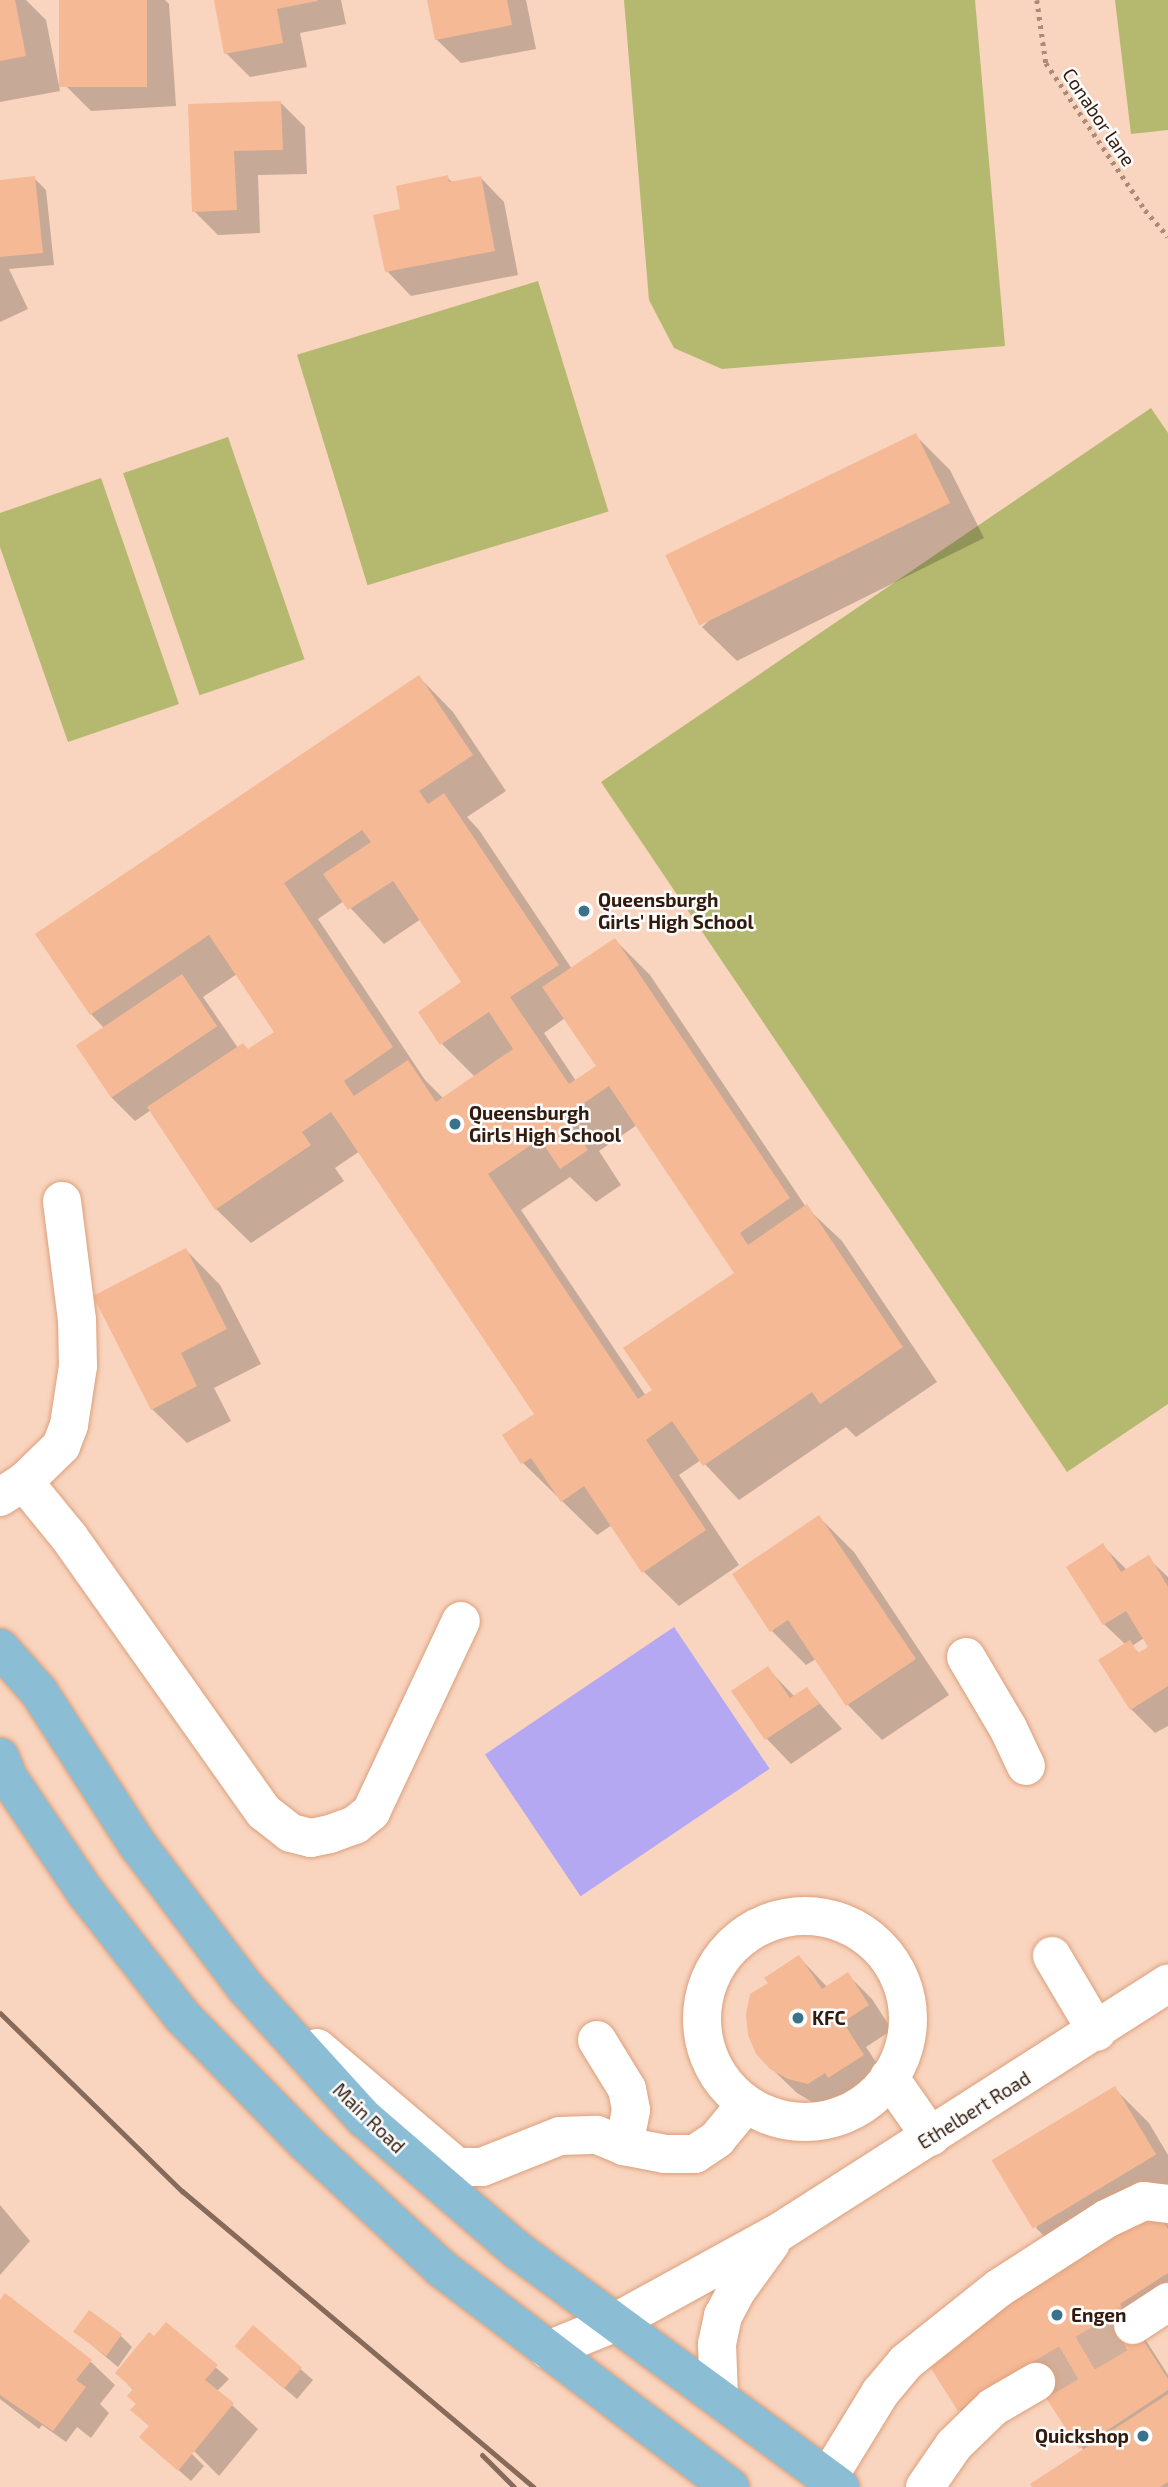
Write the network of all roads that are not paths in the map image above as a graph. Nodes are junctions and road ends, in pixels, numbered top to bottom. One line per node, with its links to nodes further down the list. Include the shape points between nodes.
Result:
1 (62, 1201): 2 (street, via 77,1321 78,1366 69,1425 61,1446)
2 (12, 1490): 3 (street, via 69,1537 264,1812 291,1833 311,1838 330,1834 355,1825 371,1812)
3 (461, 1621)
4 (0, 1648): 10 (main road, Main Road, via 39,1692 137,1844)
5 (966, 1657): 7 (street)
6 (0, 1758): 22 (main road, via 9,1779 86,1893 183,2017 305,2143 441,2268)
7 (1026, 1766)
8 (1052, 1956): 11 (street)
9 (1168, 1984): 11 (street, Ethelbert Road)
10 (246, 1988): 16 (street, via 457,2167 482,2167 560,2136 597,2135); 20 (main road, Main Road, via 364,2118 517,2250)
11 (1097, 2032): 15 (street, Ethelbert Road)
12 (597, 2040): 16 (street, via 627,2089 631,2110)
13 (889, 2077): 14 (street, via 878,2093 849,2113 814,2122 779,2119); 14 (street, via 899,2064 909,2028 906,1992 890,1960 866,1934 833,1919 797,1915 770,1921 745,1934 724,1954 705,1996 702,2033 711,2060 725,2085); 15 (street)
14 (746, 2104): 16 (street, via 717,2139 695,2154)
15 (931, 2137): 18 (street, Ethelbert Road)
16 (624, 2146)
17 (1168, 2204): 25 (street, via 1144,2201 1106,2219 999,2288 916,2354 880,2393)
18 (778, 2232): 20 (street, Ethelbert Road); 24 (street, Ethelbert Road, via 723,2316 717,2344)
19 (1168, 2302): 21 (street)
20 (614, 2323): 22 (street, Ethelbert Road); 24 (main road, Main Road)
21 (1133, 2325)
22 (548, 2350): 26 (main road)
23 (1036, 2382): 27 (street, via 993,2407 954,2445)
24 (719, 2397): 25 (main road, Main Road)
25 (834, 2482)
26 (730, 2487)
27 (925, 2487)

